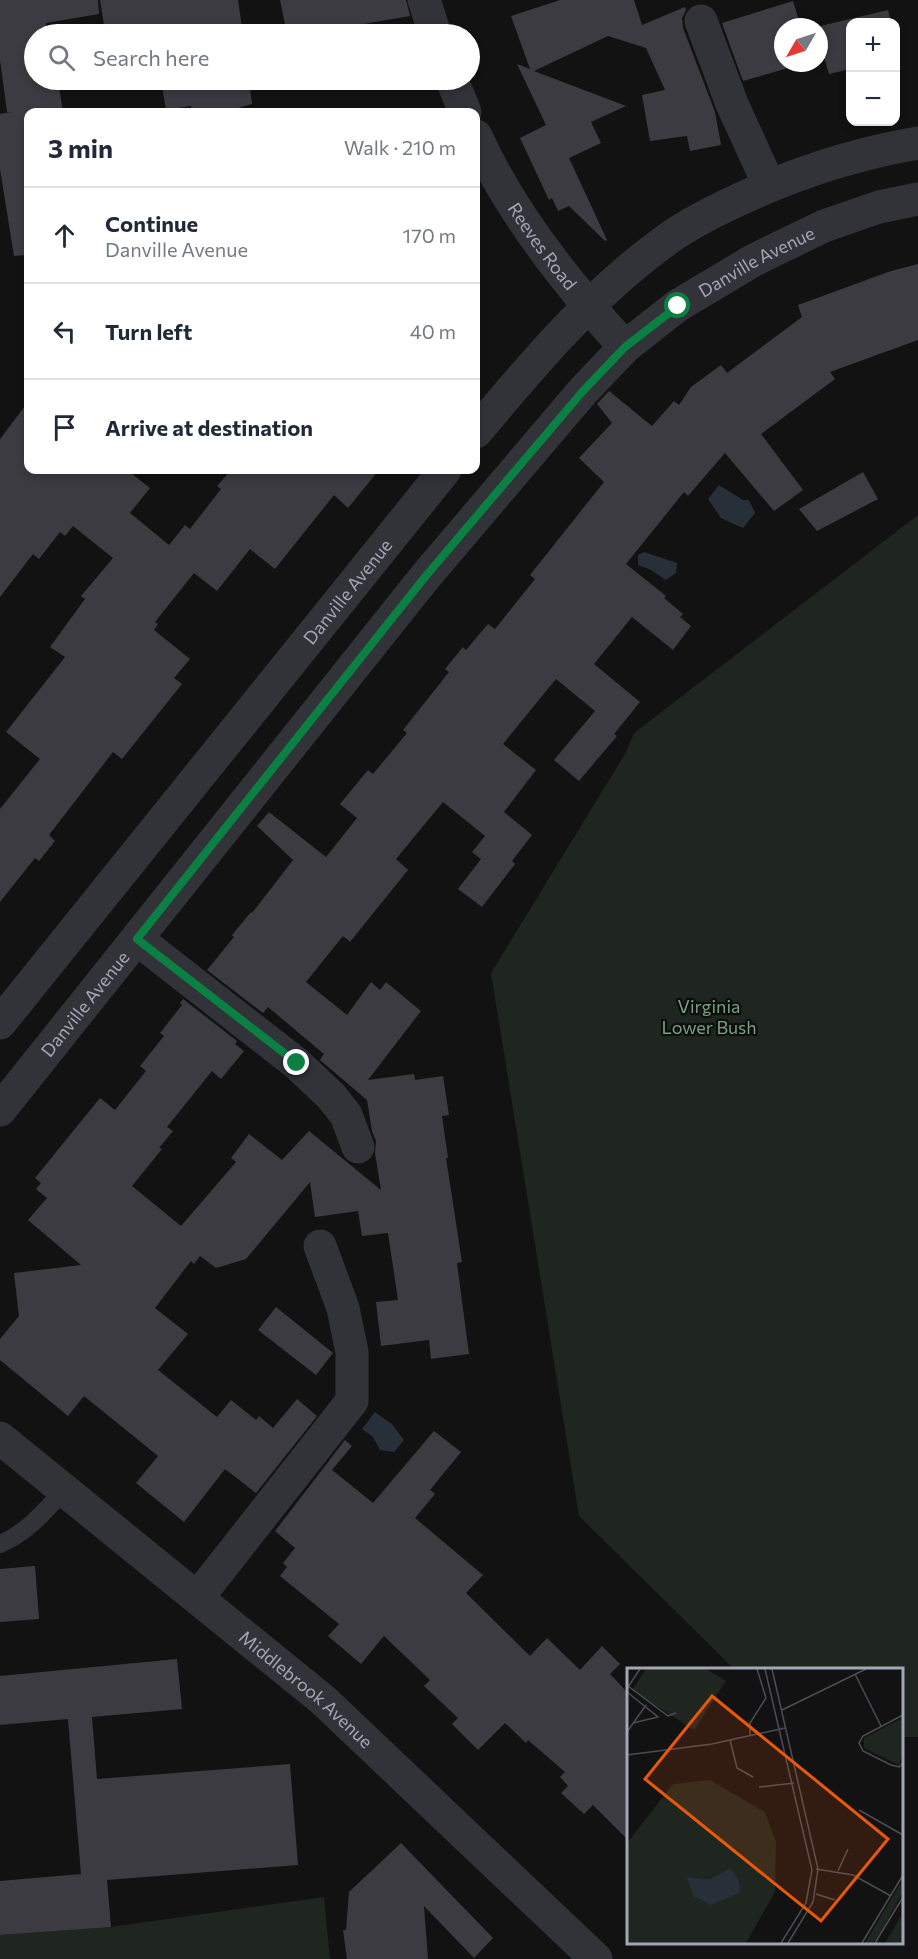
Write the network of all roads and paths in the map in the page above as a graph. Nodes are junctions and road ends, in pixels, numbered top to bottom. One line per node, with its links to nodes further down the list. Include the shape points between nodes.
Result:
1 (424, 0): 3 (street)
2 (700, 21): 8 (street)
3 (432, 24)
4 (456, 90): 5 (street)
5 (463, 108)
6 (918, 143): 8 (street, via 832,162)
7 (483, 170): 10 (street, Reeves Road)
8 (769, 185): 10 (street, via 688,225)
9 (918, 199): 11 (street, Danville Avenue, via 879,207 824,226 754,260 678,306)
10 (589, 305): 11 (street, Reeves Road); 12 (street)
11 (625, 347): 14 (street, Danville Avenue, via 425,577)
12 (480, 427)
13 (442, 474): 15 (street, Danville Avenue)
14 (137, 939): 16 (street, Danville Avenue); 17 (street, via 297,1063 346,1115)
15 (0, 1023)
16 (0, 1110)
17 (358, 1147)
18 (320, 1246): 22 (street, via 348,1330 352,1401)
19 (0, 1438): 20 (street, Middlebrook Avenue)
20 (65, 1489): 21 (lane, via 38,1519); 22 (street, Middlebrook Avenue)
21 (0, 1544)
22 (198, 1598): 23 (street, Middlebrook Avenue, via 323,1700)
23 (596, 1959)

